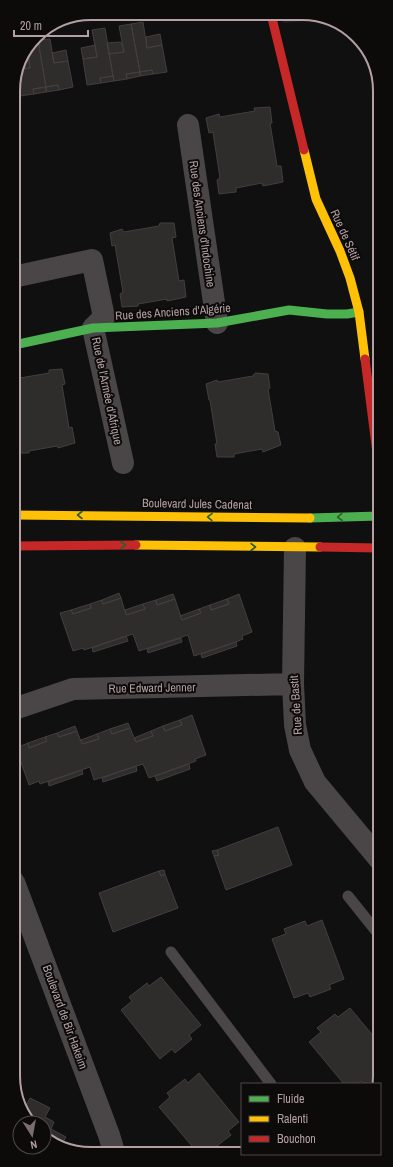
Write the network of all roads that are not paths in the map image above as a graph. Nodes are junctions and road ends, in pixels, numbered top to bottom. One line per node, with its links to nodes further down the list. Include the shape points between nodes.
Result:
1 (272, 20): 4 (street, Rue de Sétif, via 316,199 340,251)
2 (188, 125): 5 (street, Rue des Anciens d'Indochine)
3 (20, 275): 6 (street, Rue de l'Armée d'Afrique, via 92,260 104,317)
4 (359, 312): 5 (street, Rue des Anciens d'Algérie, via 327,314 289,310); 8 (street, Rue de Sétif)
5 (217, 323): 6 (street, Rue des Anciens d'Algérie)
6 (93, 328): 7 (street, Rue des Anciens d'Algérie); 9 (street, Rue de l'Armée d'Afrique)
7 (20, 344)
8 (373, 422)
9 (123, 463)
10 (20, 515): 11 (street, Boulevard Jules Cadenat, one-way to 10, via 294,518)
11 (373, 516)
12 (20, 546): 13 (street, one-way to 13)
13 (295, 548): 14 (street); 15 (street, Rue de Bastit)
14 (373, 548)
15 (293, 684): 16 (street, Rue Edward Jenner, via 73,690); 17 (street, Rue de Bastit, via 295,725 300,750 315,782)
16 (20, 707)
17 (373, 852)
18 (348, 896): 20 (lane)
19 (20, 898): 23 (street, Boulevard de Bir Hakeim)
20 (373, 927)
21 (171, 952): 22 (lane)
22 (270, 1083)
23 (113, 1147)

